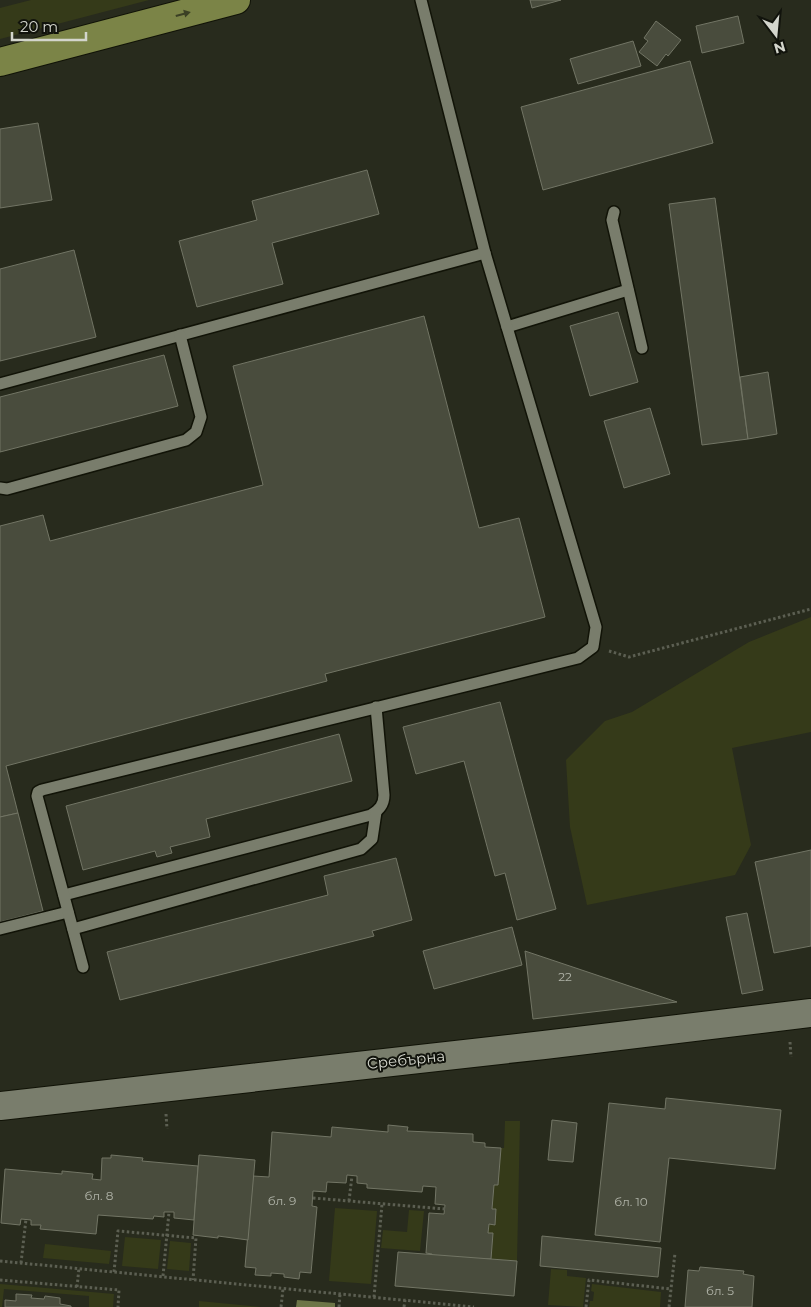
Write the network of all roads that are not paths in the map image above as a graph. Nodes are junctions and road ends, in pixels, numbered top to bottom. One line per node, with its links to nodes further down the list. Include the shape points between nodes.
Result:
1 (236, 0): 3 (main road, one-way to 1)
2 (421, 0): 5 (lane)
3 (0, 62)
4 (614, 212): 6 (lane, via 612,220)
5 (486, 253): 7 (lane); 8 (lane)
6 (628, 290): 7 (lane); 9 (lane)
7 (507, 327): 12 (lane, via 596,627 594,647 578,658)
8 (180, 335): 10 (lane); 11 (lane, via 201,417 196,432 186,440 7,489)
9 (642, 348)
10 (0, 384)
11 (0, 488)
12 (376, 707): 13 (lane, via 384,795); 14 (lane, via 38,792)
13 (376, 812): 14 (lane); 17 (lane, via 372,839 361,849)
14 (64, 895): 15 (lane)
15 (68, 912): 16 (lane); 17 (lane)
16 (0, 929)
17 (73, 929): 18 (lane)
18 (83, 967)
19 (811, 1013): 20 (street, Сребърна)
20 (0, 1106)

